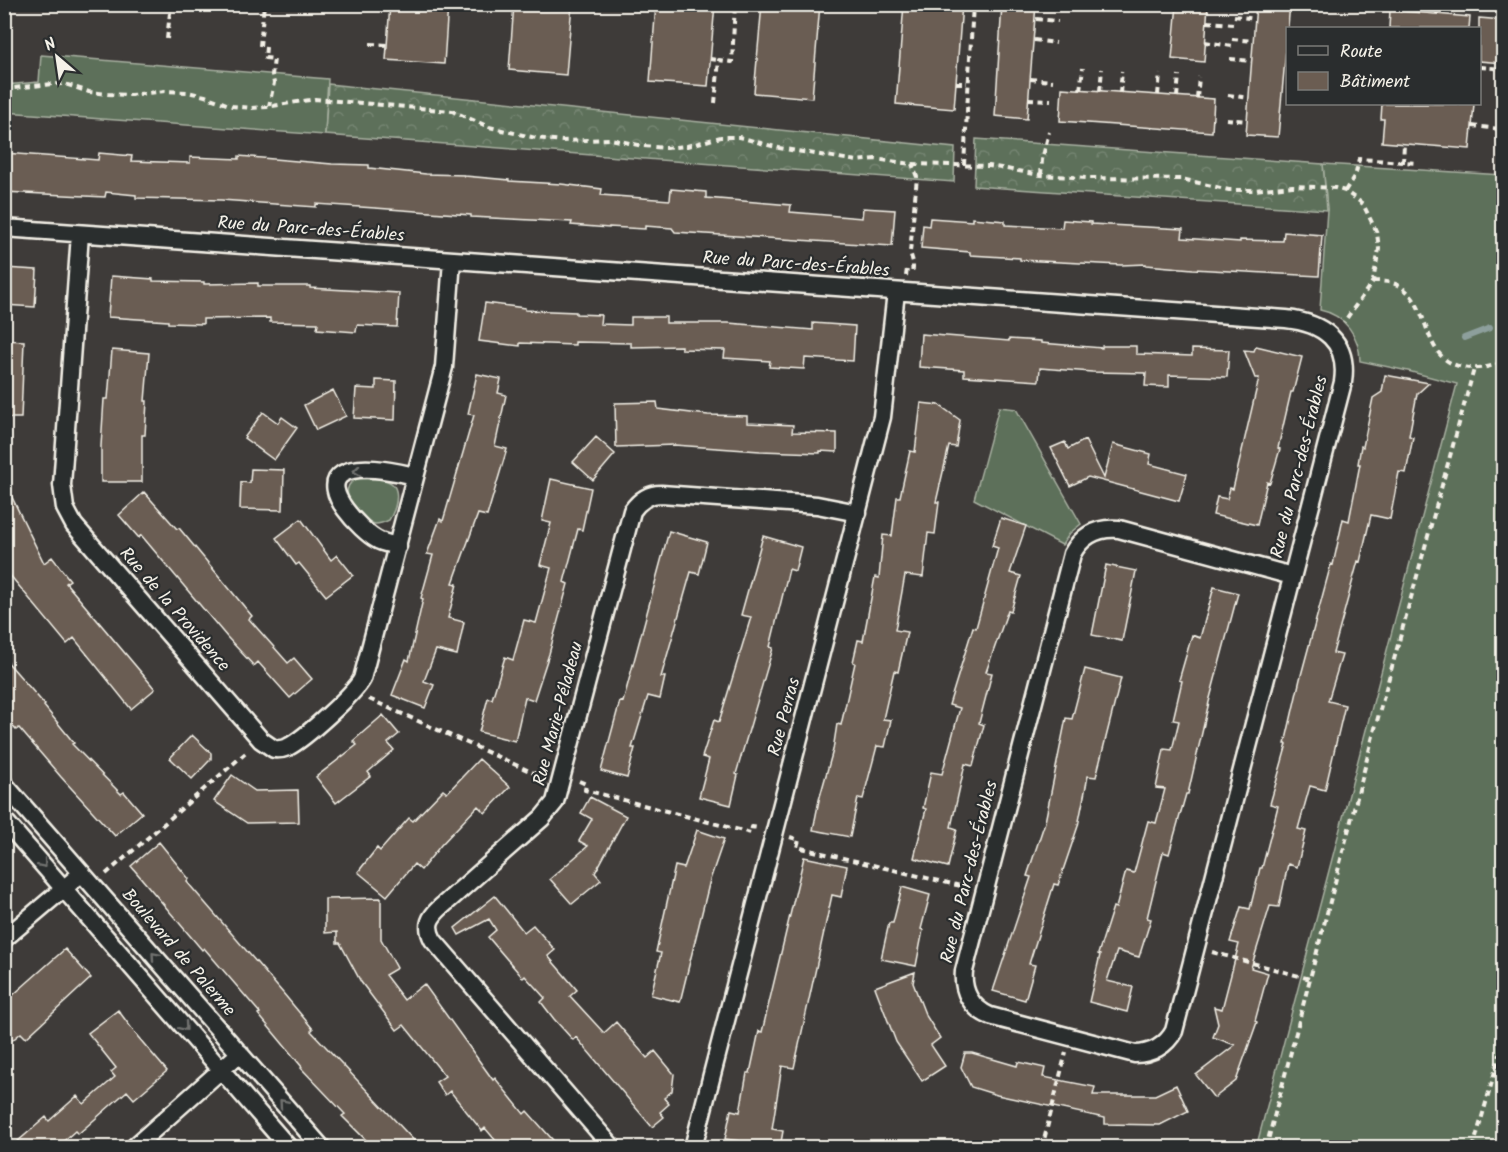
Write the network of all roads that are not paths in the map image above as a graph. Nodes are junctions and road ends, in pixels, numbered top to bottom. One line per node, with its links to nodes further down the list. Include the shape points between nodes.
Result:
1 (4, 228): 2 (street, Rue du Parc-des-Érables)
2 (80, 234): 3 (street, Rue du Parc-des-Érables); 7 (street, Rue de la Providence, via 62,484 65,508 74,525 271,748 281,750 293,744 359,684)
3 (452, 260): 4 (street, Rue du Parc-des-Érables); 5 (street, Rue de la Providence, via 444,367)
4 (901, 286): 6 (street, Rue Perras, via 886,399); 8 (street, Rue du Parc-des-Érables, via 1286,319 1325,330 1344,364 1343,382)
5 (415, 476): 7 (street, Rue de la Providence); 7 (street, one-way to 7, via 360,469 342,474 334,485 338,500 367,532)
6 (858, 513): 19 (street, Rue Marie-Péladeau, via 817,505 661,494 649,496 636,505 555,802 428,923 433,940); 20 (street, Rue Perras)
7 (398, 546)
8 (1292, 576): 8 (street, Rue du Parc-des-Érables, via 1171,1036 1157,1048 1135,1054 981,1012 964,988 964,971 1076,546 1092,532 1119,529)
9 (4, 784): 11 (street, Boulevard de Palerme)
10 (4, 820): 12 (street, one-way to 12)
11 (82, 873): 12 (street); 14 (street, Boulevard de Palerme, one-way to 11)
12 (63, 888): 13 (street); 15 (street, one-way to 15)
13 (4, 939)
14 (240, 1053): 15 (street); 18 (street, Boulevard de Palerme, one-way to 14)
15 (222, 1070): 16 (street); 17 (street)
16 (133, 1148)
17 (289, 1148)
18 (322, 1148)
19 (613, 1148)
20 (693, 1148)

